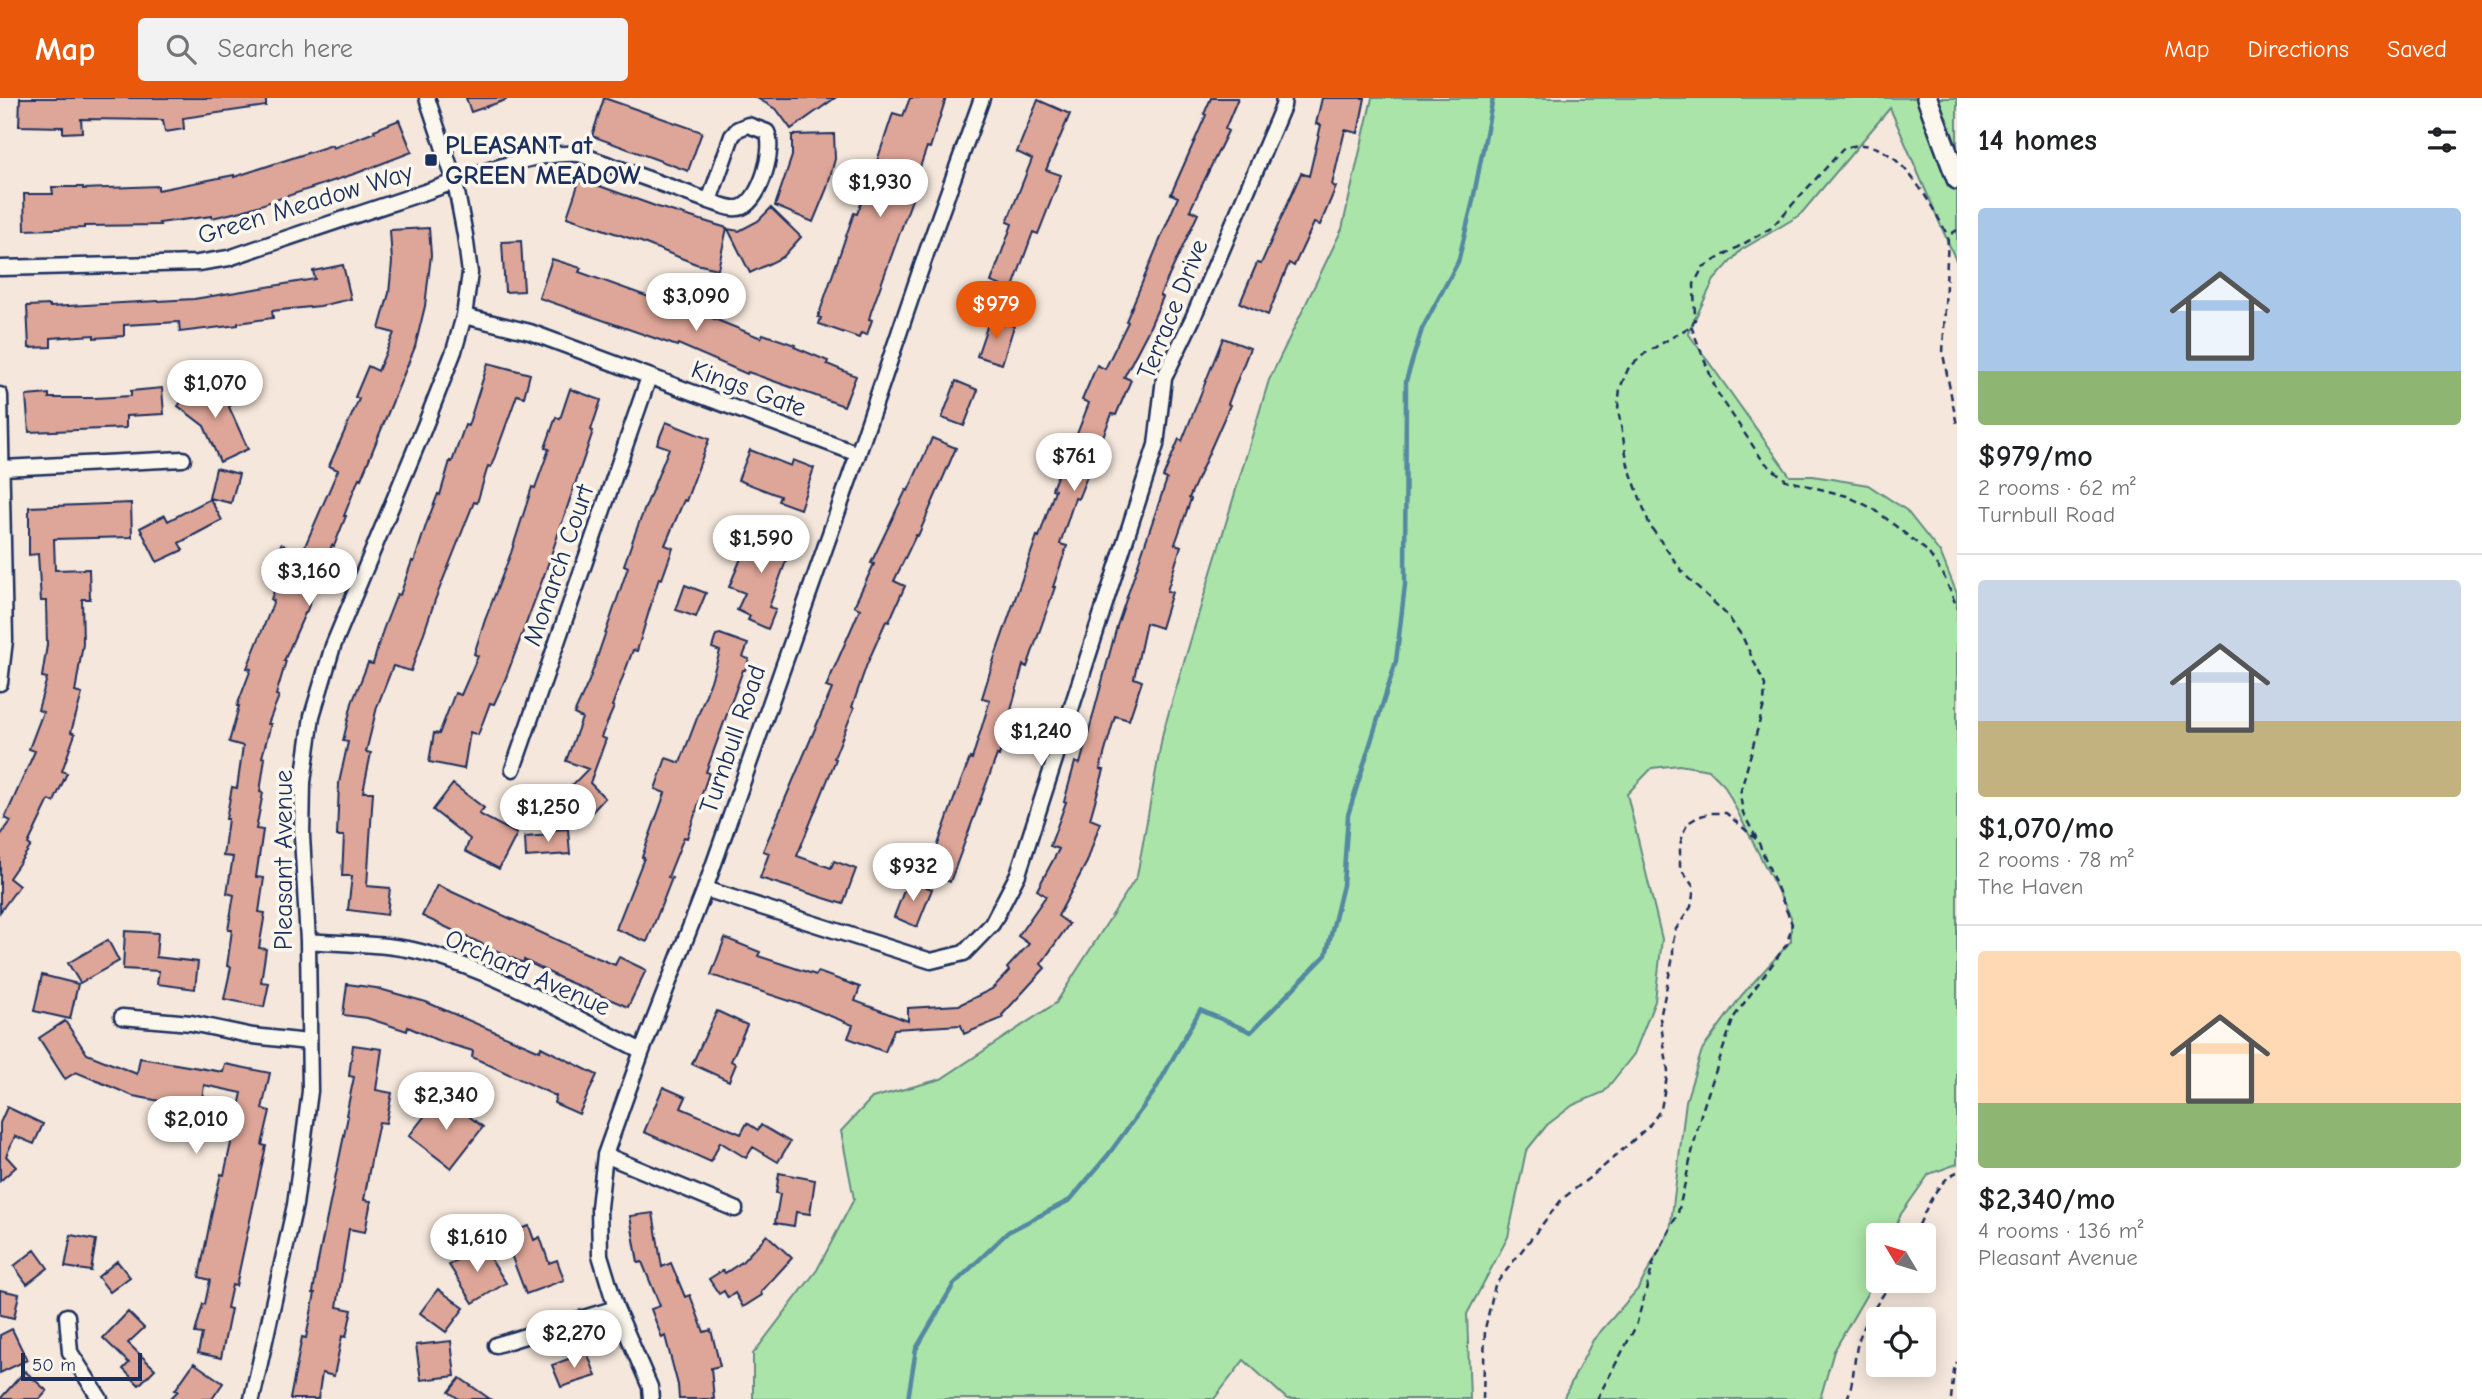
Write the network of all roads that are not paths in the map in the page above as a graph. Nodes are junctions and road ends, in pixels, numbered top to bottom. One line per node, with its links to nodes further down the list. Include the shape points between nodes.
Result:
1 (427, 98): 6 (street, Pleasant Avenue)
2 (982, 98): 12 (street, Turnbull Road)
3 (1284, 98): 17 (street, Terrace Drive, via 1164,378 1156,445 1018,874 992,924 964,953 931,961)
4 (1927, 98): 5 (street)
5 (1957, 179)
6 (455, 182): 7 (street, Green Meadow Way, via 538,156 579,154); 8 (street, Green Meadow Way, via 229,258 198,263); 9 (street, Pleasant Avenue, via 470,272)
7 (709, 201): 7 (street, Green Meadow Way, via 733,209 752,199 770,151 767,132 748,125 732,136)
8 (0, 268)
9 (464, 316): 10 (street, Kings Gate, via 530,332); 18 (street, Pleasant Avenue, via 424,428 333,646 312,716 303,795)
10 (649, 377): 12 (street, Kings Gate); 16 (street, Monarch Court)
11 (0, 395): 14 (street)
12 (858, 454): 17 (street, Turnbull Road)
13 (183, 460): 14 (street)
14 (3, 468): 15 (street, via 5,640)
15 (0, 682)
16 (513, 769)
17 (705, 889): 21 (street, Turnbull Road)
18 (308, 941): 20 (street, Pleasant Avenue); 21 (street, Orchard Avenue, via 420,952 535,997)
19 (122, 1017): 20 (street)
20 (308, 1042): 28 (street, Pleasant Avenue, via 310,1091 297,1193)
21 (642, 1051): 22 (street, Turnbull Road)
22 (605, 1155): 23 (street); 24 (street, Turnbull Road, via 598,1207 600,1255)
23 (735, 1209)
24 (616, 1308): 26 (street); 29 (street, Turnbull Road)
25 (67, 1315): 27 (street, via 70,1352)
26 (496, 1345)
27 (100, 1399)
28 (252, 1399)
29 (651, 1399)

